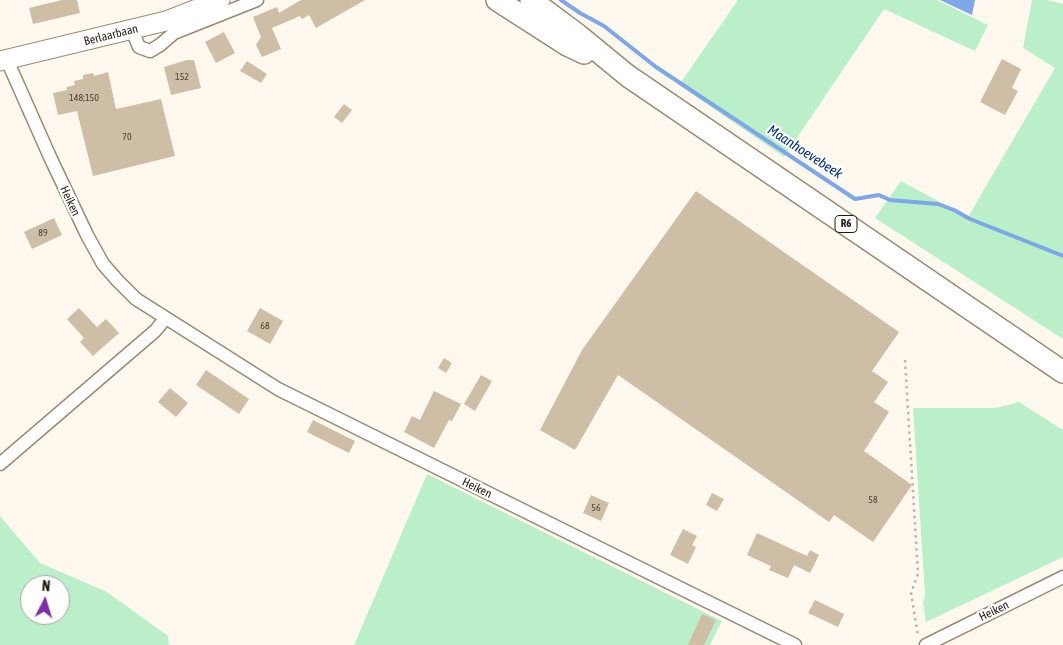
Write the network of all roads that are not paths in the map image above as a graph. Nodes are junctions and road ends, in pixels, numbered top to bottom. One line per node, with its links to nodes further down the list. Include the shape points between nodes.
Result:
1 (220, 0): 5 (street, Berlaarbaan)
2 (257, 0): 5 (street, via 174,33 150,51 139,46)
3 (497, 0): 7 (main road, R6, via 567,44)
4 (531, 0): 7 (main road, R6)
5 (132, 30): 6 (street, Berlaarbaan)
6 (4, 61): 8 (street, Heiken, via 103,264 136,299)
7 (628, 76): 9 (main road, R6)
8 (165, 319): 10 (street); 13 (street, Heiken, via 278,389)
9 (1063, 372)
10 (0, 464)
11 (1063, 577): 12 (street, Heiken)
12 (922, 641)
13 (795, 645)

